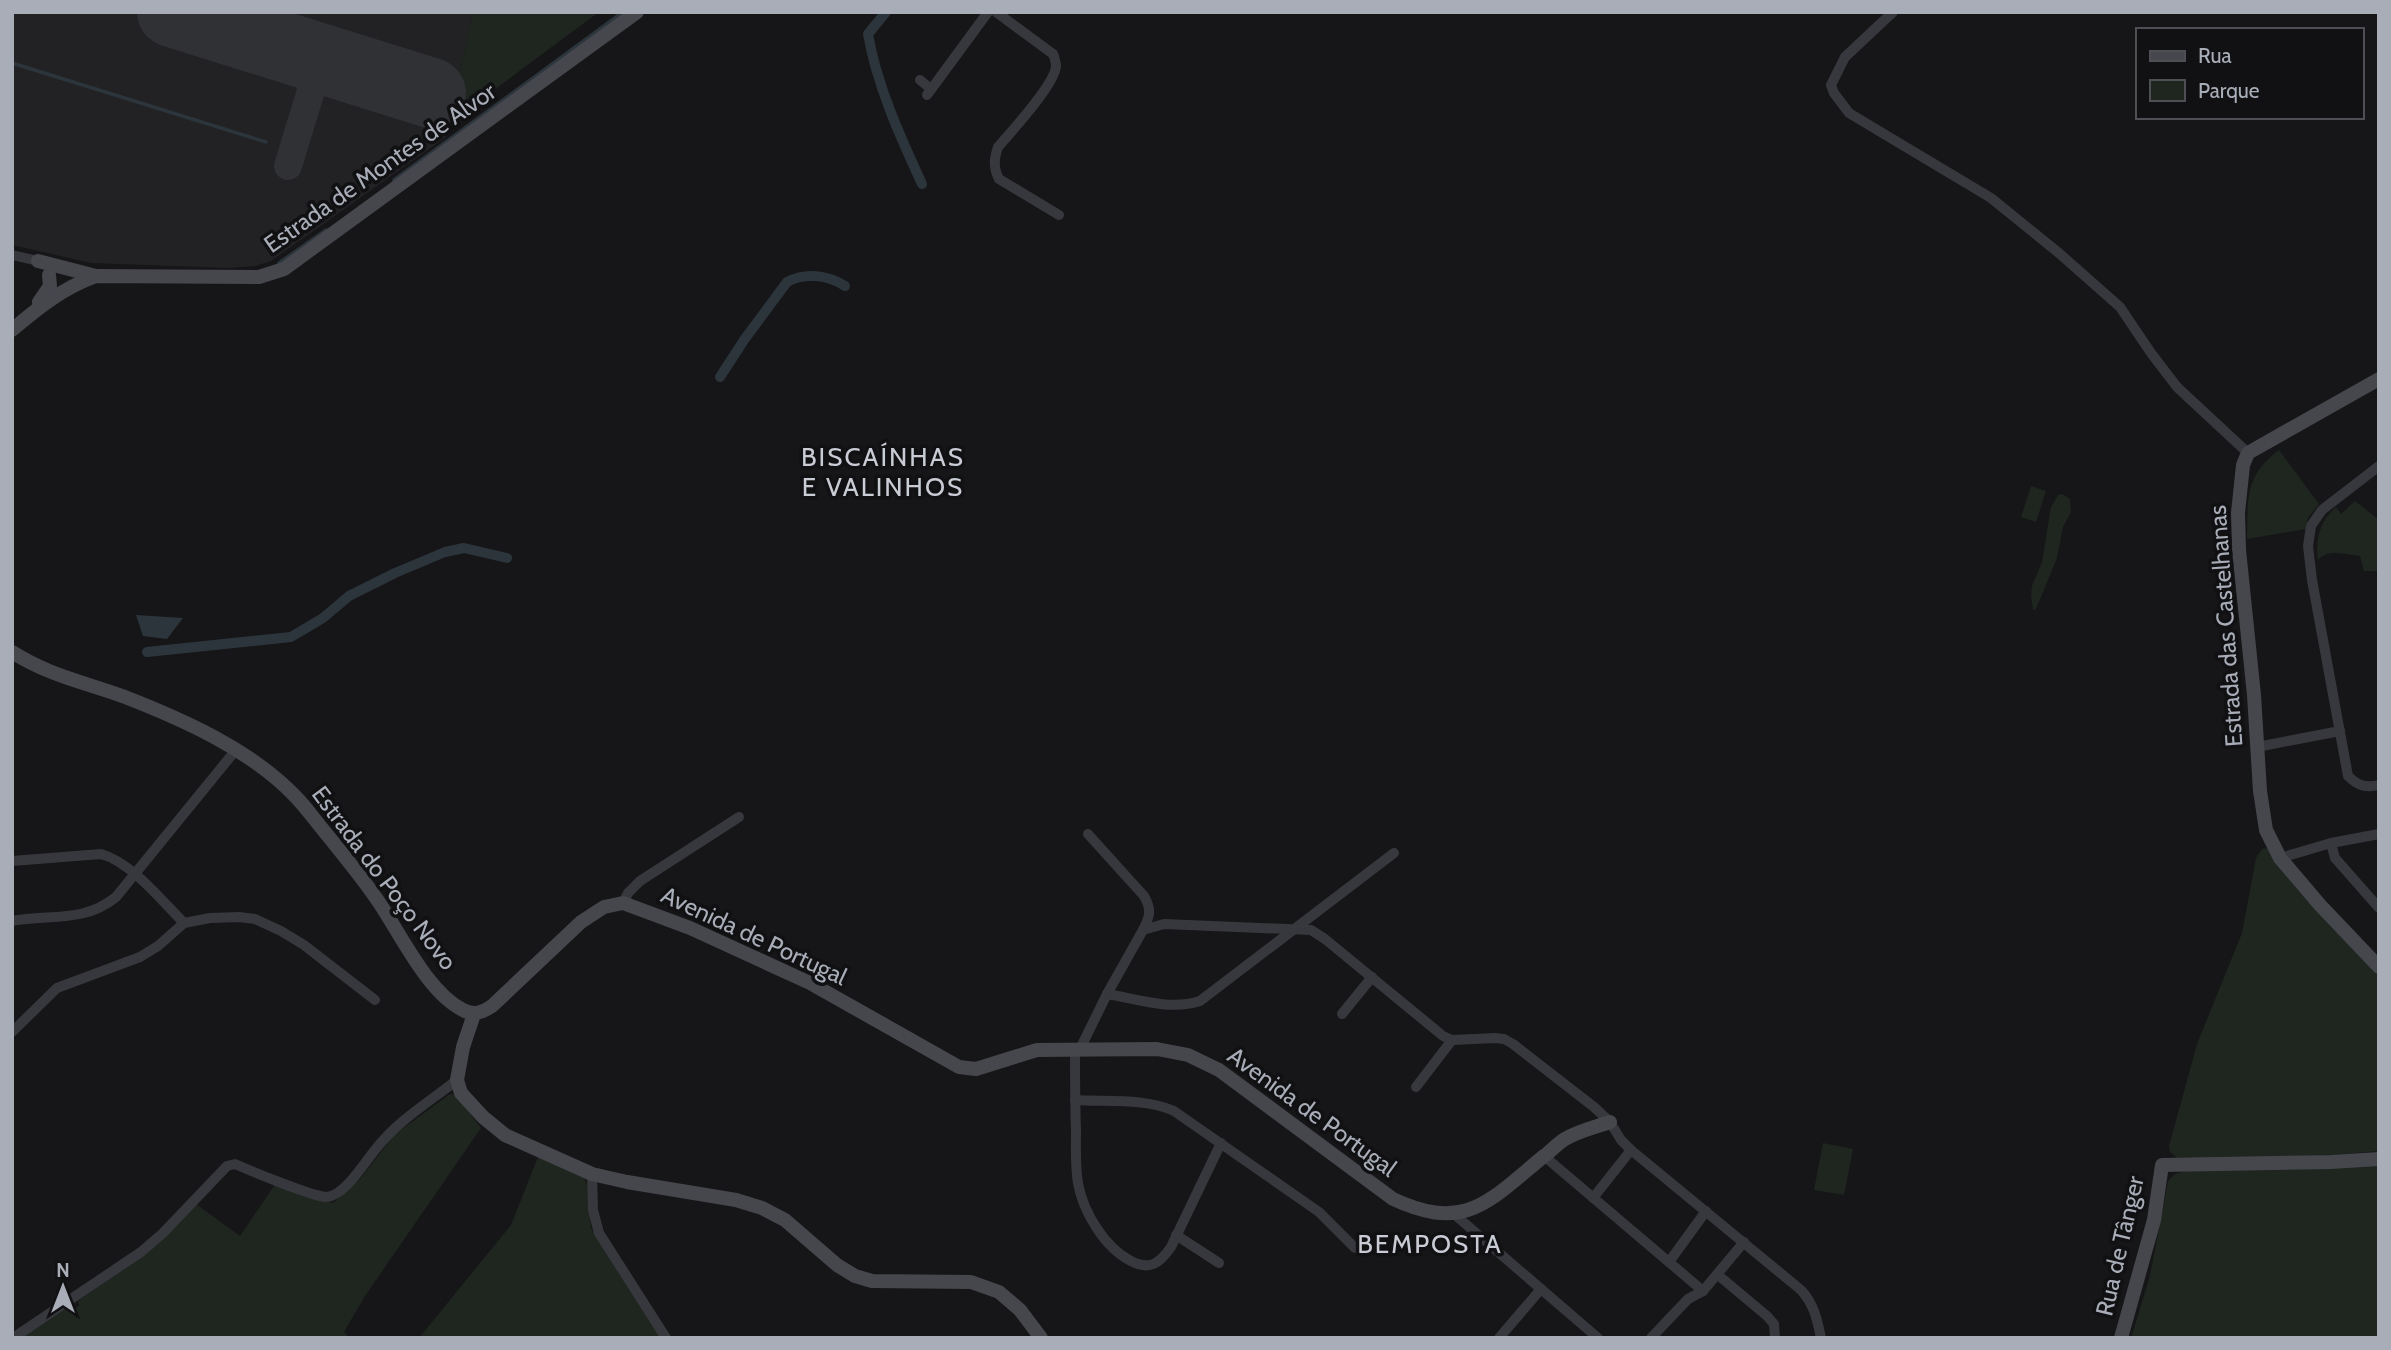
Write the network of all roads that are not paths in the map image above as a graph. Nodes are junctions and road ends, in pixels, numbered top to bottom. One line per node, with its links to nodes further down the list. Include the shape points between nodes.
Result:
1 (637, 12): 10 (street, Estrada de Montes de Alvor, via 284,269 259,276)
2 (988, 12): 5 (street, via 929,92)
3 (996, 12): 6 (street, via 1053,54 1056,64 1047,86 998,147 995,171 999,179)
4 (1893, 12): 15 (street, via 1845,57 1831,85 1849,113 1991,198 2060,254 2120,307 2178,387)
5 (919, 80)
6 (1059, 215)
7 (12, 255): 8 (street)
8 (38, 261): 9 (street)
9 (52, 270): 10 (street); 11 (street); 12 (street, via 50,286)
10 (96, 276): 11 (street, Estrada de Montes de Alvor)
11 (64, 290): 12 (street, Estrada de Montes de Alvor)
12 (30, 315): 13 (street, Estrada de Montes de Alvor)
13 (12, 330)
14 (2379, 379): 15 (street)
15 (2248, 453): 19 (street, Estrada das Castelhanas, via 2238,513 2239,550)
16 (2379, 466): 18 (street, via 2322,510 2309,536 2312,580)
17 (12, 652): 20 (street, Estrada do Poço Novo, via 56,676 186,723)
18 (2340, 731): 19 (street); 21 (street, via 2348,776 2367,787)
19 (2257, 747): 27 (street, Estrada das Castelhanas, via 2266,830)
20 (235, 751): 29 (street); 40 (street, Estrada do Poço Novo, via 294,795 376,897 431,981 454,1004)
21 (2379, 785)
22 (739, 817): 30 (street, via 640,881)
23 (1088, 834): 35 (street, via 1150,905)
24 (2379, 834): 25 (street)
25 (2331, 843): 27 (street); 31 (street, via 2335,858)
26 (1394, 853): 34 (street)
27 (2280, 858): 36 (street)
28 (12, 861): 29 (street, via 101,854)
29 (135, 875): 32 (street, via 116,897 88,914); 33 (street)
30 (623, 903): 40 (street, via 604,907 580,922 492,1006); 44 (street, Avenida de Portugal, via 798,977 959,1067 976,1069 1037,1050)
31 (2379, 908)
32 (12, 921)
33 (184, 923): 39 (street, via 210,918 255,919 304,945); 42 (street, via 140,957 57,988)
34 (1295, 928): 35 (street, via 1164,924); 37 (street, via 1311,930); 38 (street, via 1200,1001 1168,1005)
35 (1143, 930): 38 (street)
36 (2379, 967)
37 (1372, 976): 41 (street); 43 (street)
38 (1107, 994): 44 (street)
39 (375, 1000)
40 (474, 1014): 45 (street)
41 (1342, 1014)
42 (12, 1032)
43 (1452, 1040): 46 (street); 48 (street, via 1504,1039)
44 (1078, 1049): 47 (street); 56 (street, Avenida de Portugal, via 1157,1049 1204,1061 1393,1199 1413,1208)
45 (457, 1080): 53 (street, via 461,1093 505,1135); 65 (street, via 383,1139 344,1188 331,1196 316,1195 235,1164 227,1166 141,1252)
46 (1416, 1087)
47 (1075, 1100): 49 (street, via 1162,1105); 57 (street, via 1078,1184 1085,1208 1100,1232 1119,1254 1150,1265 1162,1260)
48 (1610, 1122): 50 (street); 51 (street, Avenida de Portugal, via 1565,1139)
49 (1221, 1143): 57 (street); 59 (street, via 1319,1212)
50 (1631, 1150): 54 (street); 55 (street)
51 (1544, 1156): 54 (street); 56 (street, Avenida de Portugal, via 1489,1200)
52 (2379, 1159): 73 (street, Rua de Tânger, via 2162,1165 2154,1220)
53 (592, 1174): 66 (street, via 599,1233); 67 (street, via 762,1208 785,1220 837,1265 872,1281 971,1282 999,1292)
54 (1593, 1198): 60 (street)
55 (1706, 1211): 58 (street); 60 (street)
56 (1454, 1214): 63 (street)
57 (1176, 1235): 61 (street)
58 (1744, 1242): 62 (street); 72 (street, via 1811,1301)
59 (1355, 1248)
60 (1670, 1262): 64 (street)
61 (1219, 1263)
62 (1718, 1275): 64 (street); 71 (street, via 1767,1316 1774,1324)
63 (1541, 1289): 68 (street); 69 (street)
64 (1703, 1291): 70 (street, via 1688,1299)
65 (13, 1338)
66 (666, 1338)
67 (1041, 1338)
68 (1499, 1338)
69 (1598, 1338)
70 (1651, 1338)
71 (1775, 1338)
72 (1821, 1338)
73 (2121, 1338)

